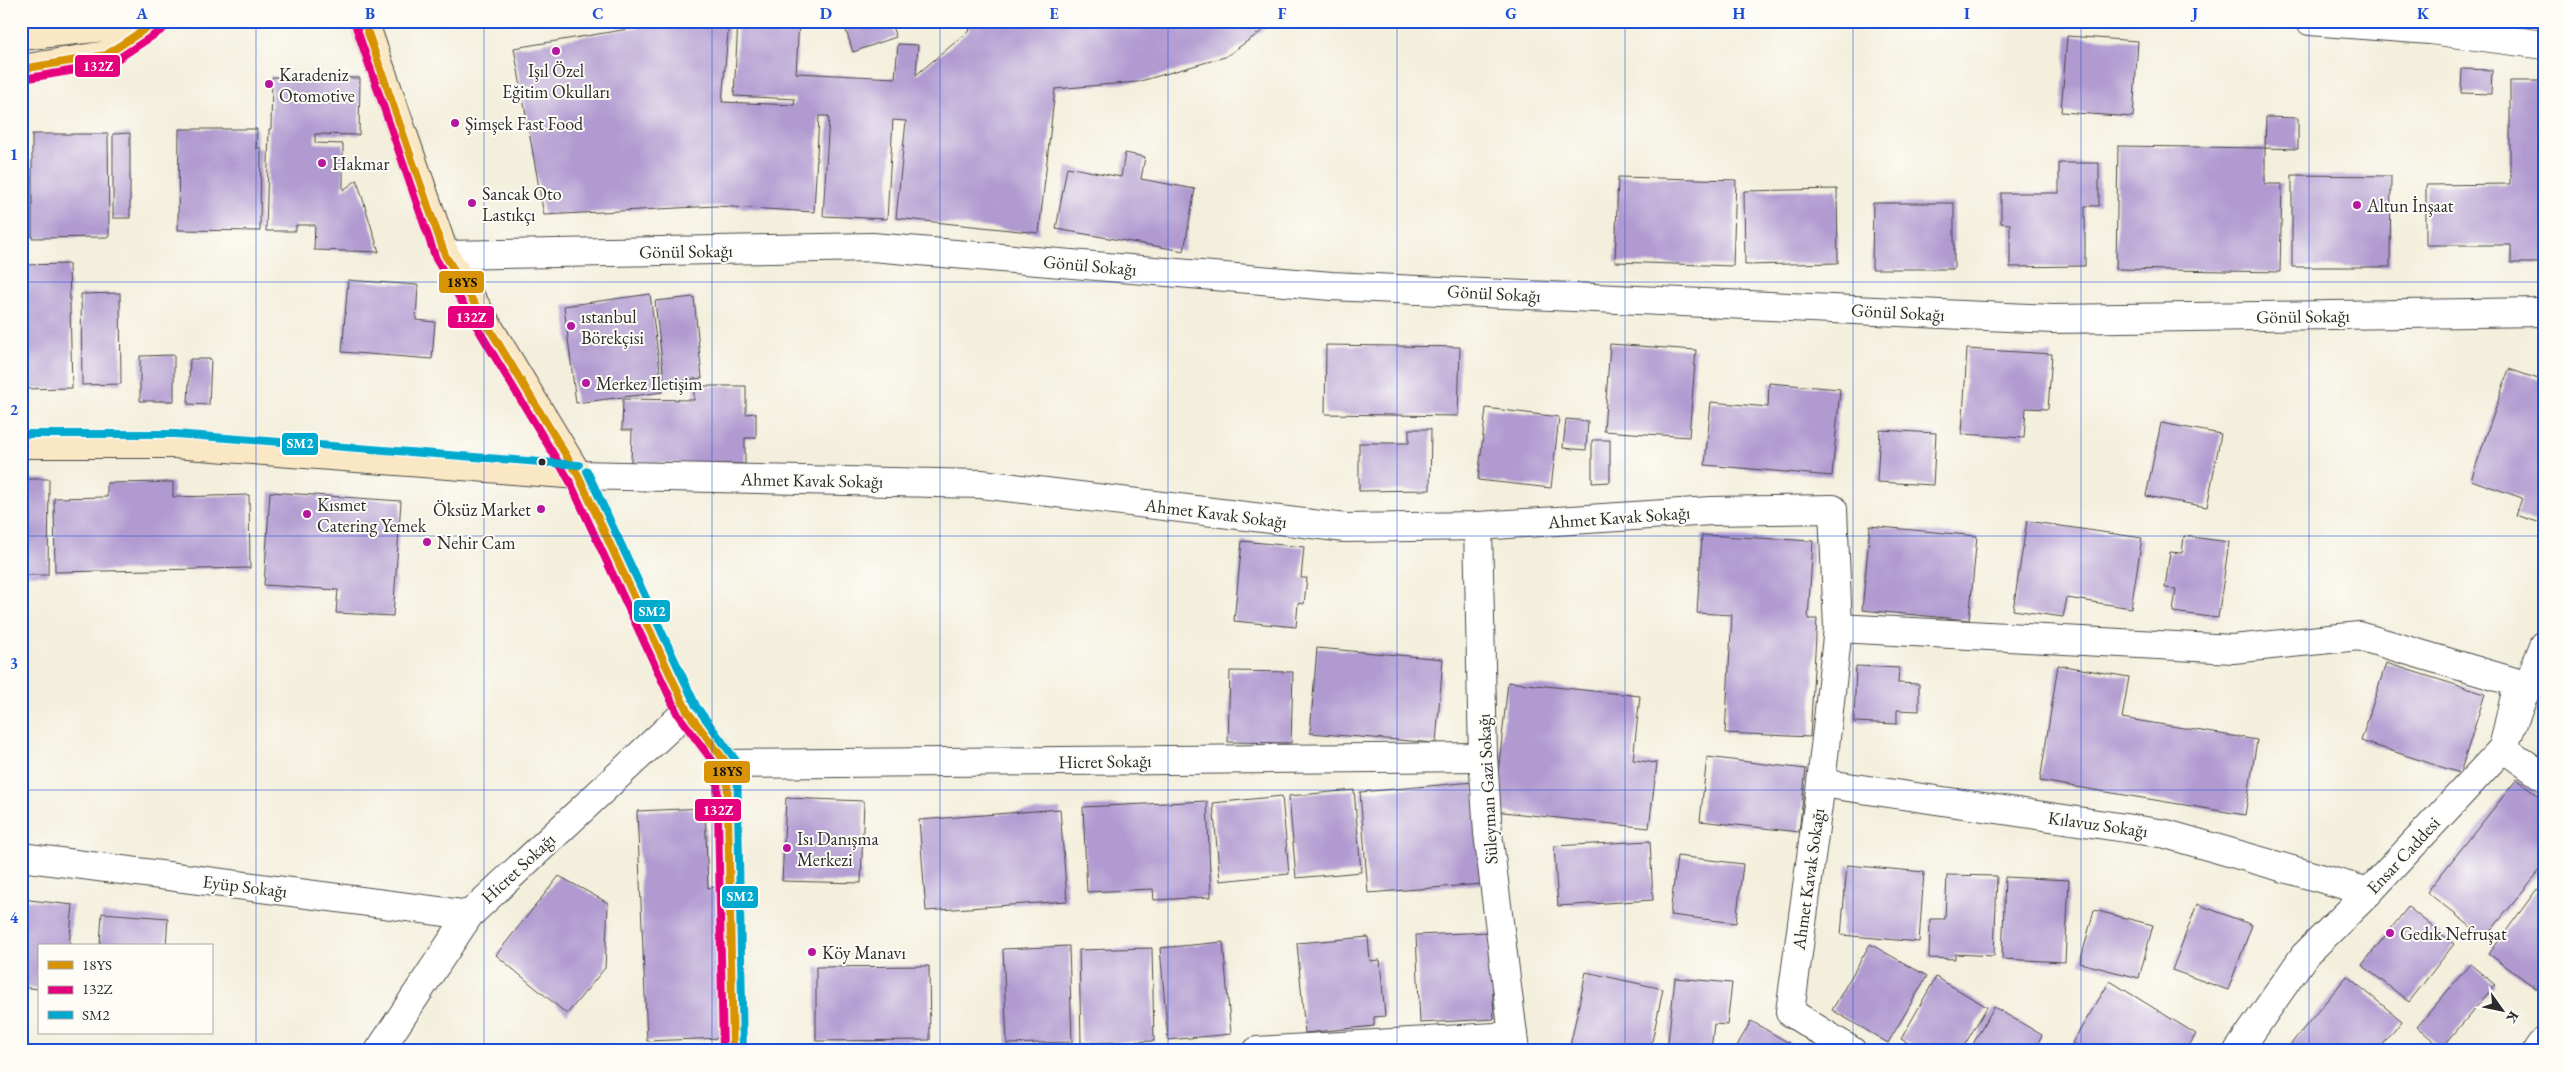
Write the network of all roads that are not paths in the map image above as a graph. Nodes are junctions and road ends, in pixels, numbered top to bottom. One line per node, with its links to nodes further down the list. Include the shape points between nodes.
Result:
1 (364, 21): 8 (street)
2 (2310, 21): 4 (street)
3 (155, 22): 5 (street); 7 (street, via 106,55)
4 (2430, 26): 6 (street)
5 (21, 36)
6 (2544, 45)
7 (21, 69)
8 (445, 255): 9 (street, Gönül Sokağı, via 872,247 1331,286 2052,320); 11 (street)
9 (2544, 312)
10 (21, 444): 11 (street, Ahmet Kavak Sokağı, via 174,444)
11 (578, 475): 12 (street, Ahmet Kavak Sokağı, via 981,484 1345,528); 15 (street)
12 (1478, 526): 13 (street, Ahmet Kavak Sokağı, via 1710,511 1833,509); 17 (street, Süleyman Gazi Sokağı)
13 (1838, 628): 16 (street, via 2233,649 2359,636 2518,683); 20 (street, Ahmet Kavak Sokağı)
14 (2544, 645): 16 (street, Ensar Caddesi)
15 (687, 711): 18 (street); 23 (street, Hicret Sokağı)
16 (2502, 748): 19 (street); 22 (street, Ensar Caddesi)
17 (1483, 757): 18 (street, Hicret Sokağı); 25 (street, Süleyman Gazi Sokağı, via 1488,833)
18 (727, 764): 27 (street)
19 (2544, 777)
20 (1821, 783): 22 (street, Kılavuz Sokağı, via 2166,834); 29 (street, Ahmet Kavak Sokağı, via 1790,1012)
21 (21, 857): 23 (street, Eyüp Sokağı)
22 (2369, 892): 30 (street, Ensar Caddesi, via 2304,956)
23 (469, 915): 26 (street, Hicret Sokağı)
24 (2544, 1042): 31 (street)
25 (1514, 1044): 28 (street)
26 (379, 1051)
27 (733, 1051)
28 (1257, 1051)
29 (1852, 1051)
30 (2238, 1051)
31 (2537, 1051)

